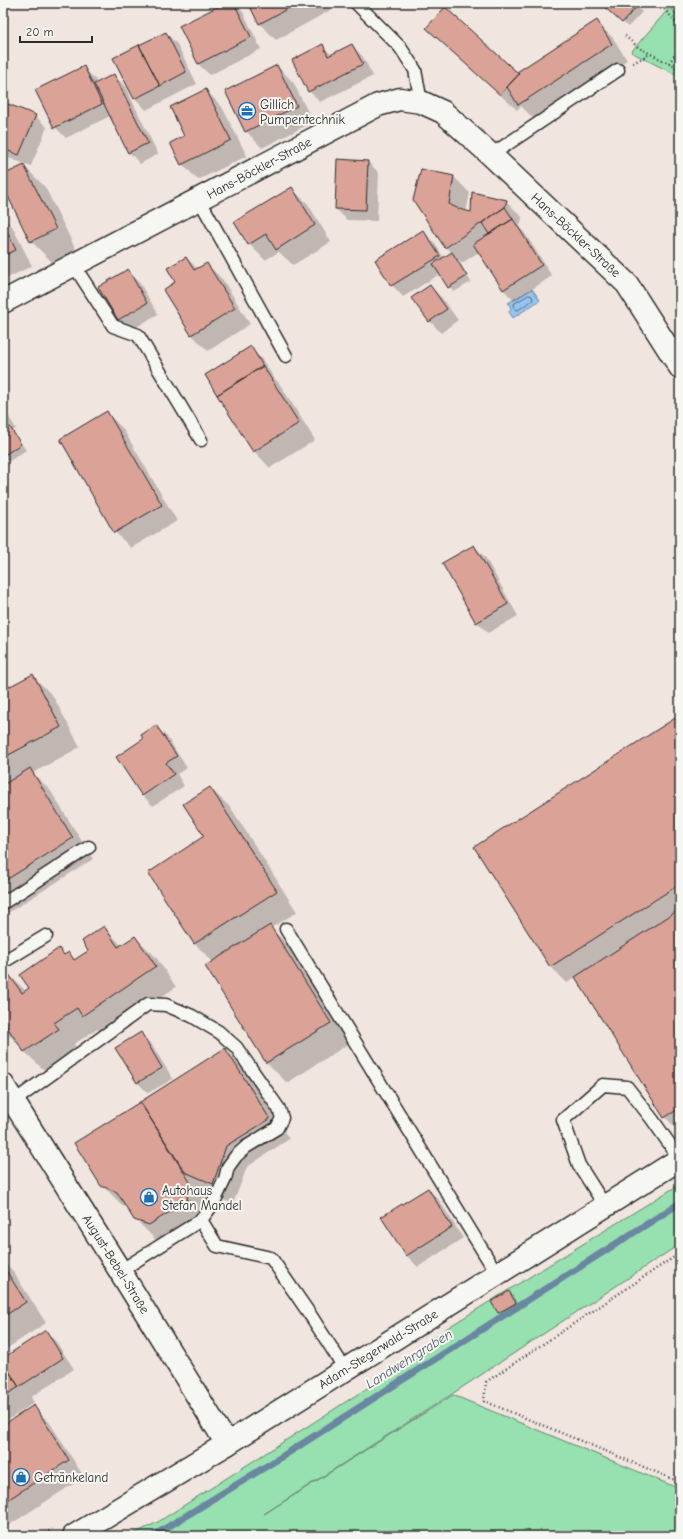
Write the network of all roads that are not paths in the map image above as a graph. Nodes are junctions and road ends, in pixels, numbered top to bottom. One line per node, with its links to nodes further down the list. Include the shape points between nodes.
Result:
1 (356, 3): 3 (lane, via 404,53 415,70)
2 (618, 70): 4 (lane)
3 (421, 102): 4 (street, Hans-Böckler-Straße, via 443,112); 5 (street, Hans-Böckler-Straße, via 400,99 378,105)
4 (491, 155): 9 (street, Hans-Böckler-Straße, via 627,284)
5 (198, 199): 6 (street, Hans-Böckler-Straße); 8 (lane)
6 (73, 264): 7 (street, Hans-Böckler-Straße); 10 (lane, via 113,326 138,335)
7 (3, 302)
8 (286, 356)
9 (680, 367)
10 (201, 440)
11 (89, 847): 12 (lane)
12 (3, 904)
13 (286, 929): 21 (lane)
14 (46, 936): 15 (lane)
15 (3, 962)
16 (8, 1094): 19 (lane, via 148,1004 166,1005 192,1016 219,1032 236,1047 279,1109 282,1118 277,1128 236,1156 228,1167 213,1204); 20 (street, August-Bebel-Straße)
17 (680, 1159): 18 (street, Adam-Stegerwald-Straße); 18 (lane, via 627,1087 603,1084 562,1120 579,1165)
18 (605, 1206): 21 (street, Adam-Stegerwald-Straße)
19 (201, 1220): 20 (lane); 22 (lane, via 216,1246 271,1258)
20 (120, 1271): 23 (street, August-Bebel-Straße)
21 (497, 1274): 22 (street, Adam-Stegerwald-Straße)
22 (345, 1369): 23 (street, Adam-Stegerwald-Straße)
23 (227, 1444): 24 (street, Adam-Stegerwald-Straße)
24 (74, 1536)

